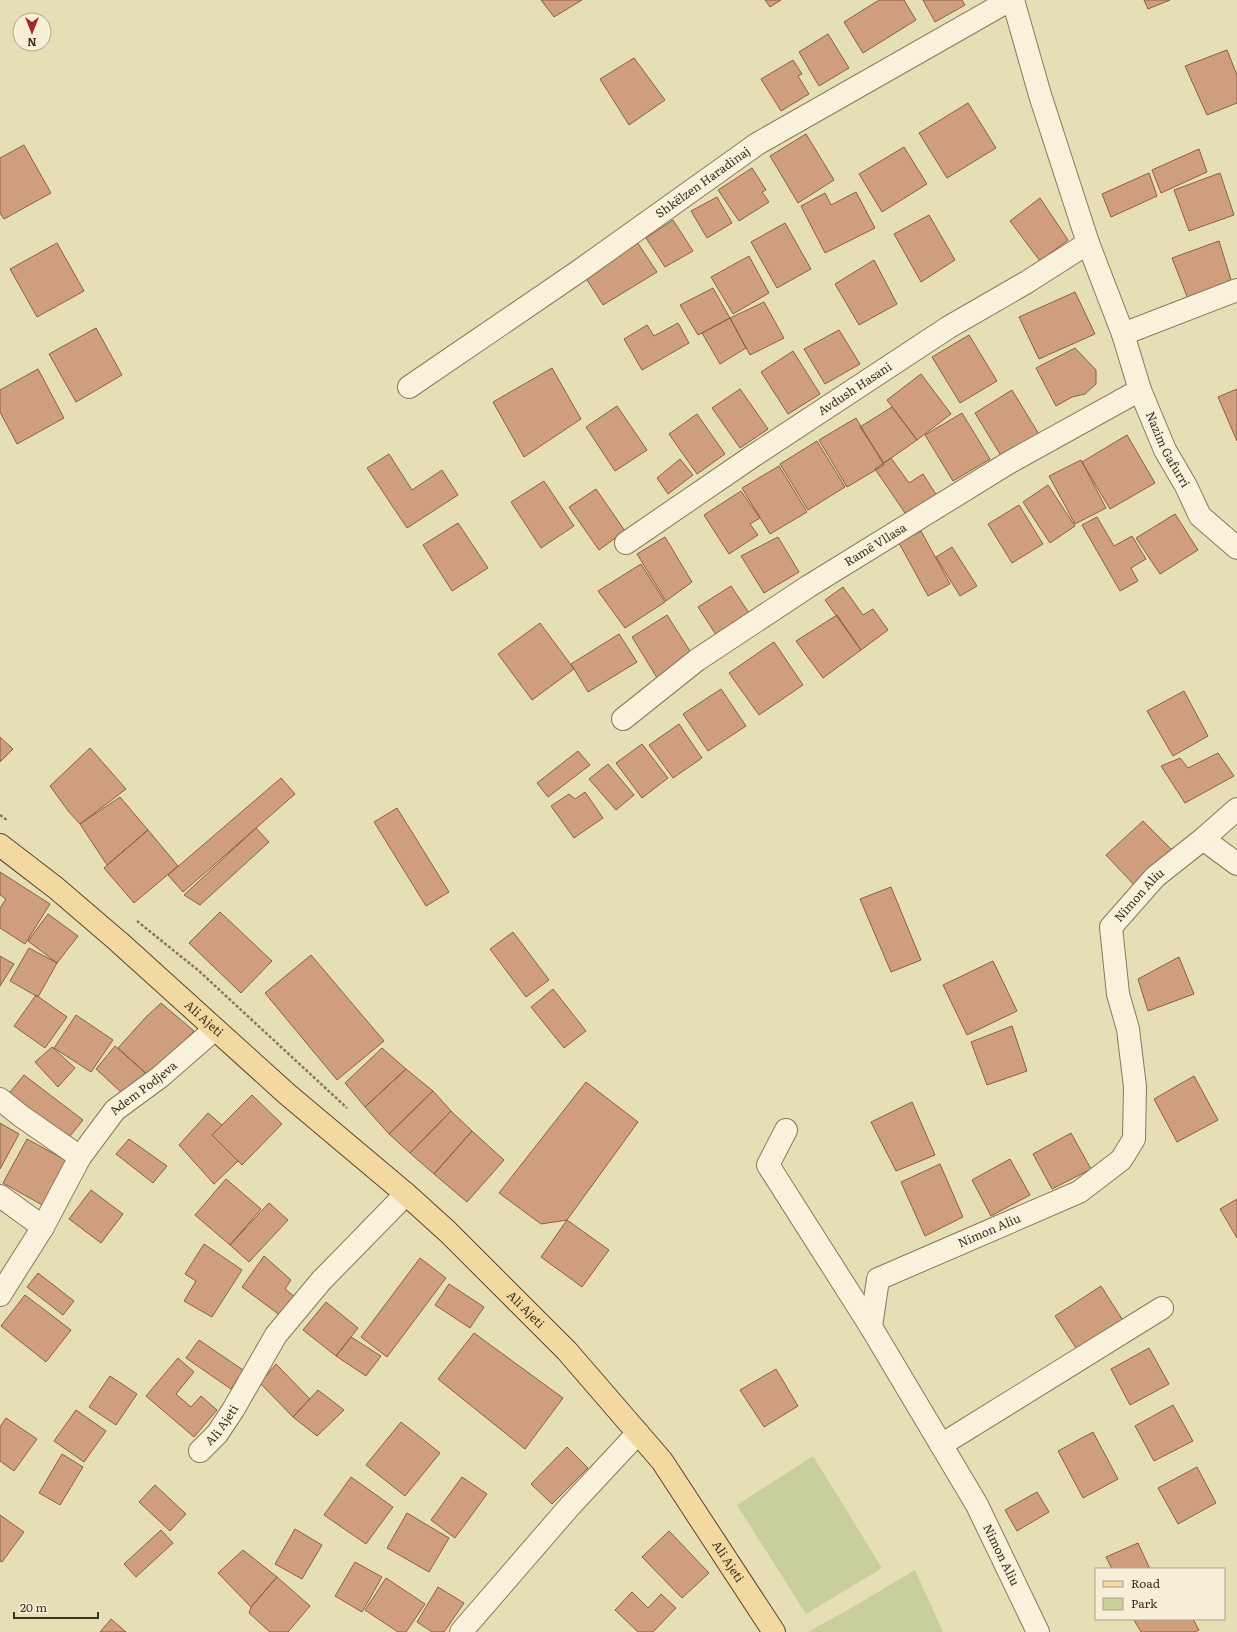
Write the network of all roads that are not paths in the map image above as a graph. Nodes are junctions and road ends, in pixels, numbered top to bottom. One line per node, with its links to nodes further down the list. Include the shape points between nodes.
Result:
1 (1011, 0): 2 (street, Nazim Gafurri); 5 (street, Shkëlzen Haradinaj, via 757,144 579,271)
2 (1088, 243): 4 (street, Nazim Gafurri); 7 (street, Avdush Hasani, via 949,327)
3 (1237, 290): 4 (street)
4 (1123, 334): 6 (street, Nazim Gafurri)
5 (409, 387)
6 (1140, 390): 8 (street, Nazim Gafurri, via 1165,450 1200,516); 9 (street, Ramë Vllasa, via 1010,462 809,586 697,660)
7 (626, 543)
8 (1237, 548)
9 (623, 719)
10 (1237, 809): 11 (street, Nimon Aliu)
11 (1203, 839): 13 (street); 23 (street, Nimon Aliu, via 1155,877 1111,926 1118,994 1128,1029 1136,1087 1134,1139 1122,1160 1080,1192 878,1279)
12 (0, 845): 14 (main road, Ali Ajeti, via 56,888)
13 (1237, 864)
14 (215, 1029): 17 (street, Adem Podjeva, via 160,1077 115,1110); 18 (main road, Ali Ajeti, via 287,1094)
15 (0, 1099): 17 (street)
16 (786, 1130): 23 (street, via 768,1165)
17 (80, 1157): 20 (street, Adem Podjeva)
18 (406, 1194): 24 (main road, Ali Ajeti, via 448,1232 567,1351); 26 (street, Ali Ajeti, via 321,1281 276,1335 233,1410 217,1434)
19 (0, 1196): 20 (street)
20 (42, 1227): 21 (street, Adem Podjeva)
21 (0, 1296)
22 (1162, 1308): 25 (street)
23 (871, 1327): 25 (street, Nimon Aliu)
24 (638, 1433): 27 (street, via 570,1506); 28 (main road, Ali Ajeti, via 662,1461)
25 (941, 1445): 29 (street, Nimon Aliu, via 977,1505)
26 (200, 1451)
27 (460, 1632)
28 (774, 1632)
29 (1038, 1632)

